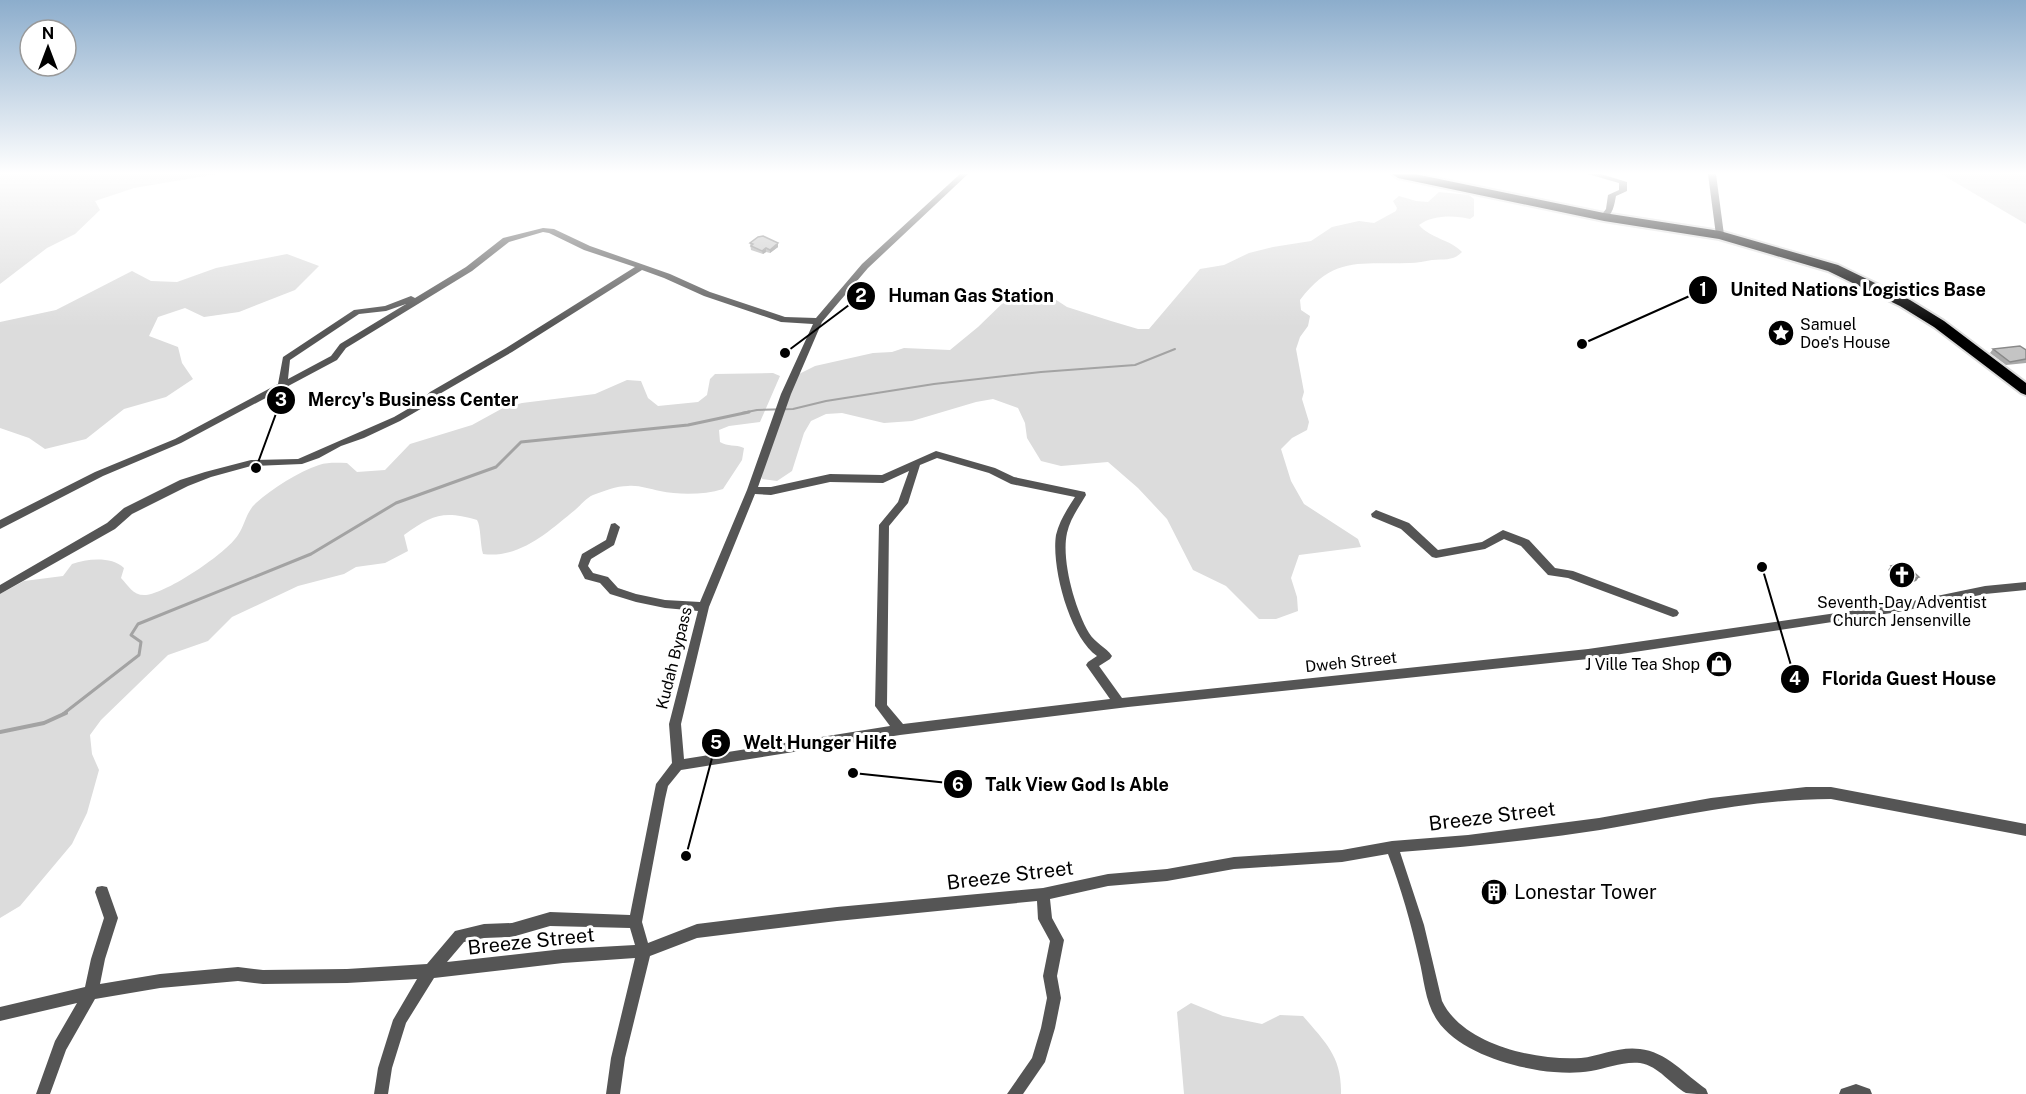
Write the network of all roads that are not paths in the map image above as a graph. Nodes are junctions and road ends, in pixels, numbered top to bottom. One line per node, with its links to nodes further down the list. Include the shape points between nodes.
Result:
1 (909, 225): 7 (street, Kudah Bypass, via 865,266)
2 (1656, 225): 4 (highway)
3 (1719, 225): 4 (street)
4 (1720, 235): 9 (highway, via 1833,268 1864,282 1939,324)
5 (641, 267): 6 (street, via 543,230 506,240 469,269); 7 (street, via 784,320); 16 (street, via 397,419 299,462 251,463 184,483 128,511 111,526)
6 (428, 293): 8 (street, via 343,346 334,358); 8 (street, via 386,308 357,312 344,320 286,359)
7 (818, 321): 11 (street, Kudah Bypass)
8 (282, 385): 13 (street, via 178,441 99,474)
9 (2026, 390)
10 (916, 464): 11 (street, via 883,479 830,478 771,491); 19 (street, via 936,454 992,470 1020,483 1081,495 1061,534 1061,553 1080,624 1091,645 1107,656 1092,665); 20 (street, via 903,503 885,525 880,706)
11 (752, 490): 17 (street, Kudah Bypass)
12 (1376, 514): 18 (street, via 1405,526 1436,554 1485,545 1503,534 1525,543 1552,572 1569,574)
13 (0, 525)
14 (615, 527): 17 (street, via 610,542 586,557 583,566 589,576 636,598)
15 (2026, 586): 19 (street, Dweh Street, via 1588,654)
16 (0, 590)
17 (704, 607): 21 (street, Kudah Bypass, via 675,724)
18 (1673, 613)
19 (1119, 703): 20 (street, Dweh Street)
20 (900, 730): 21 (street, Dweh Street)
21 (678, 765): 26 (street, via 662,784)
22 (2026, 830): 23 (street, Breeze Street, via 1831,793 1806,793 1711,804 1599,824)
23 (1392, 847): 25 (street, Breeze Street, via 1342,856 1234,863 1108,880); 35 (street, via 1415,916 1434,1000 1443,1017 1461,1034 1486,1049 1550,1065 1581,1065 1641,1056)
24 (102, 892): 29 (street, via 111,918)
25 (1043, 894): 27 (street, Breeze Street, via 697,931); 34 (street, via 1045,919 1057,940 1050,976 1054,998 1038,1062)
26 (636, 922): 27 (street); 28 (street, via 550,919 512,930 460,936)
27 (644, 951): 28 (street, Breeze Street); 33 (street)
28 (430, 971): 29 (street, Breeze Street, via 347,976 238,974 160,981); 32 (street, via 400,1020)
29 (91, 993): 30 (street, Breeze Street); 31 (street, via 60,1046)
30 (0, 1014)
31 (43, 1094)
32 (381, 1094)
33 (613, 1094)
34 (1014, 1094)
35 (1701, 1094)
36 (1846, 1094): 37 (street)
37 (1865, 1094)

